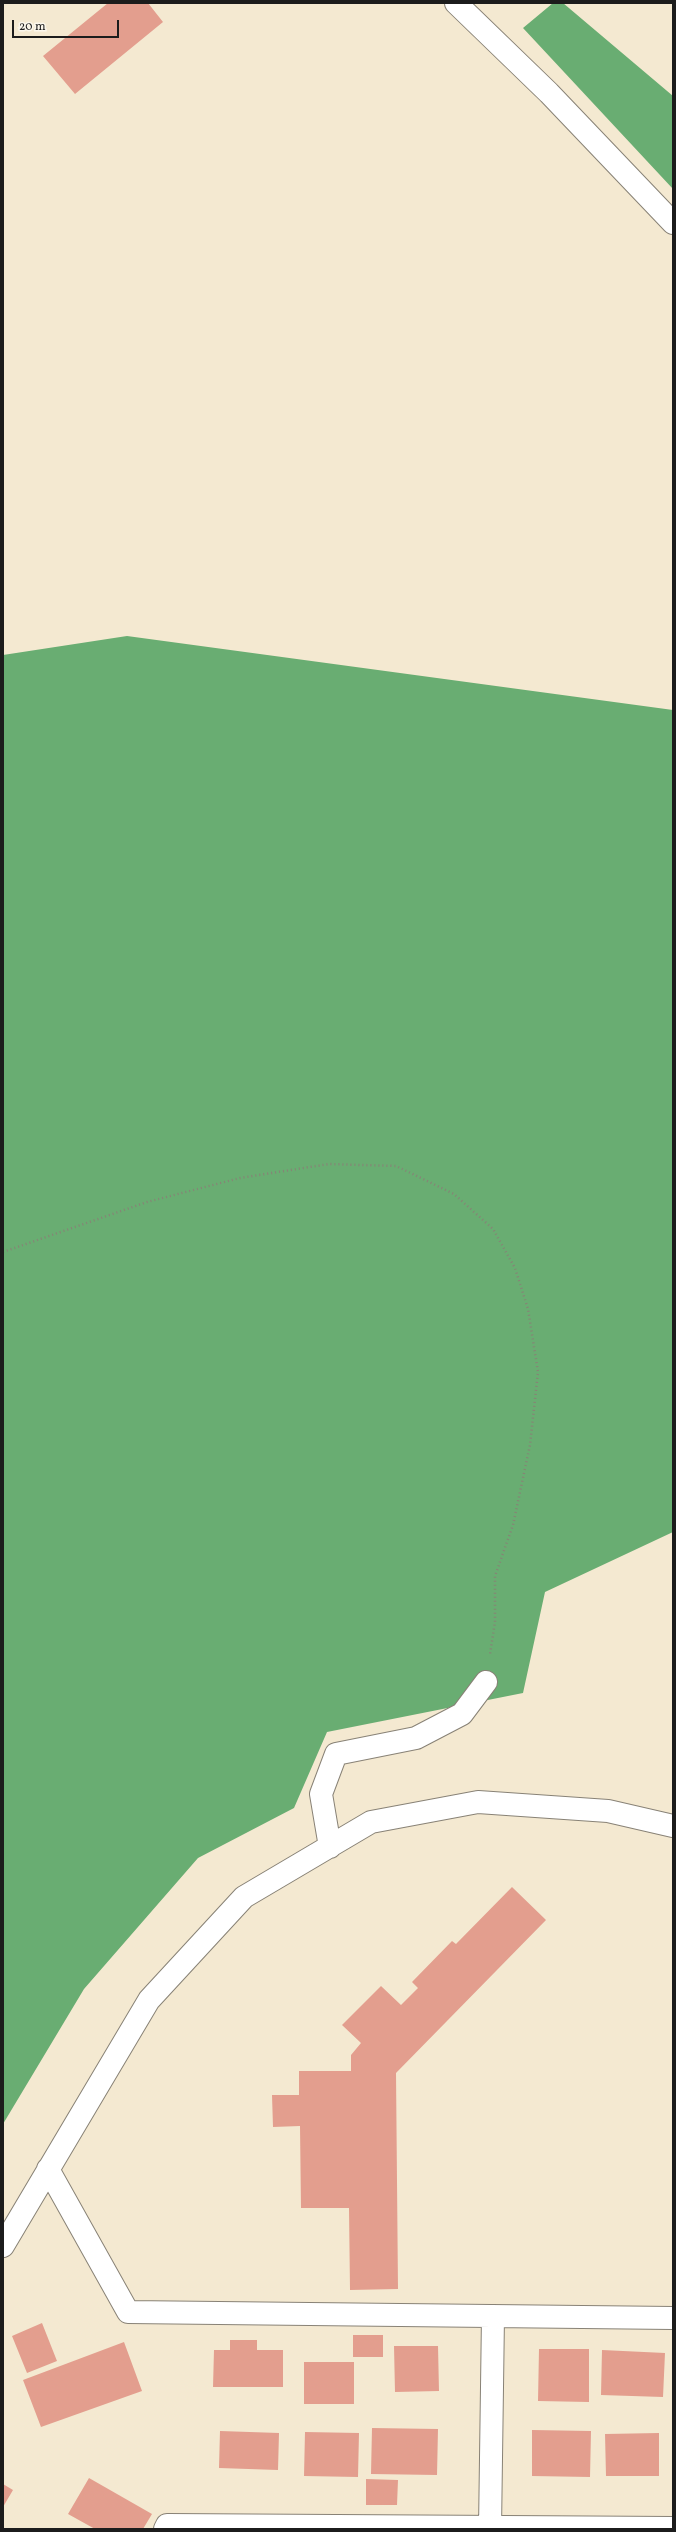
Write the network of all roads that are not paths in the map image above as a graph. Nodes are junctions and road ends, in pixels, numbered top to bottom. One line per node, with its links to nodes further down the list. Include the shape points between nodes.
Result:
1 (456, 3): 2 (street, via 549,93)
2 (673, 223)
3 (486, 1682): 5 (street, via 462,1714 416,1738 336,1754 321,1794)
4 (673, 1826): 5 (street, via 608,1811 478,1802 371,1822)
5 (330, 1847): 6 (street, via 244,1897 149,2000)
6 (48, 2169): 7 (street); 8 (street, via 128,2312)
7 (3, 2246)
8 (493, 2316): 9 (street); 10 (street)
9 (673, 2318)
10 (490, 2528): 11 (street); 12 (street, via 167,2525)
11 (673, 2528)
12 (165, 2529)

